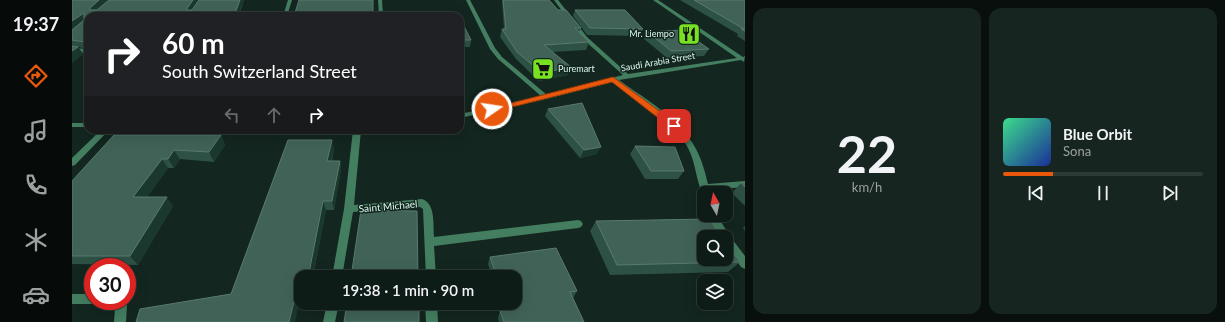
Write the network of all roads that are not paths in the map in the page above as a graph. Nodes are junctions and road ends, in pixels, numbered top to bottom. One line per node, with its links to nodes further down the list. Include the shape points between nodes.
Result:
1 (290, 0): 6 (street)
2 (380, 0): 7 (street)
3 (468, 0): 13 (street, via 492,48 500,58)
4 (556, 0): 11 (street, via 585,38)
5 (655, 0): 10 (street)
6 (286, 12)
7 (381, 12)
8 (72, 50): 9 (street)
9 (84, 51)
10 (744, 59): 11 (street, Saudi Arabia Street)
11 (627, 76): 12 (street, Saudi Arabia Street)
12 (613, 80): 13 (street, Saudi Arabia Street); 21 (street, via 681,133 692,150)
13 (546, 97): 14 (street, Saudi Arabia Street)
14 (464, 115)
15 (72, 125): 16 (street)
16 (84, 125)
17 (101, 134): 19 (street)
18 (357, 134): 23 (street)
19 (72, 163)
20 (745, 184): 22 (street)
21 (705, 186)
22 (732, 186)
23 (349, 210): 25 (street, Saint Michael, via 422,203 427,208); 28 (street)
24 (578, 224): 25 (street)
25 (430, 242): 29 (street, Saint Michael)
26 (733, 248): 27 (street)
27 (745, 264)
28 (338, 270)
29 (431, 270)
30 (72, 299): 31 (street)
31 (84, 299)
32 (121, 310): 35 (street)
33 (332, 310): 36 (street)
34 (431, 310): 37 (street)
35 (120, 322)
36 (329, 322)
37 (432, 322)

